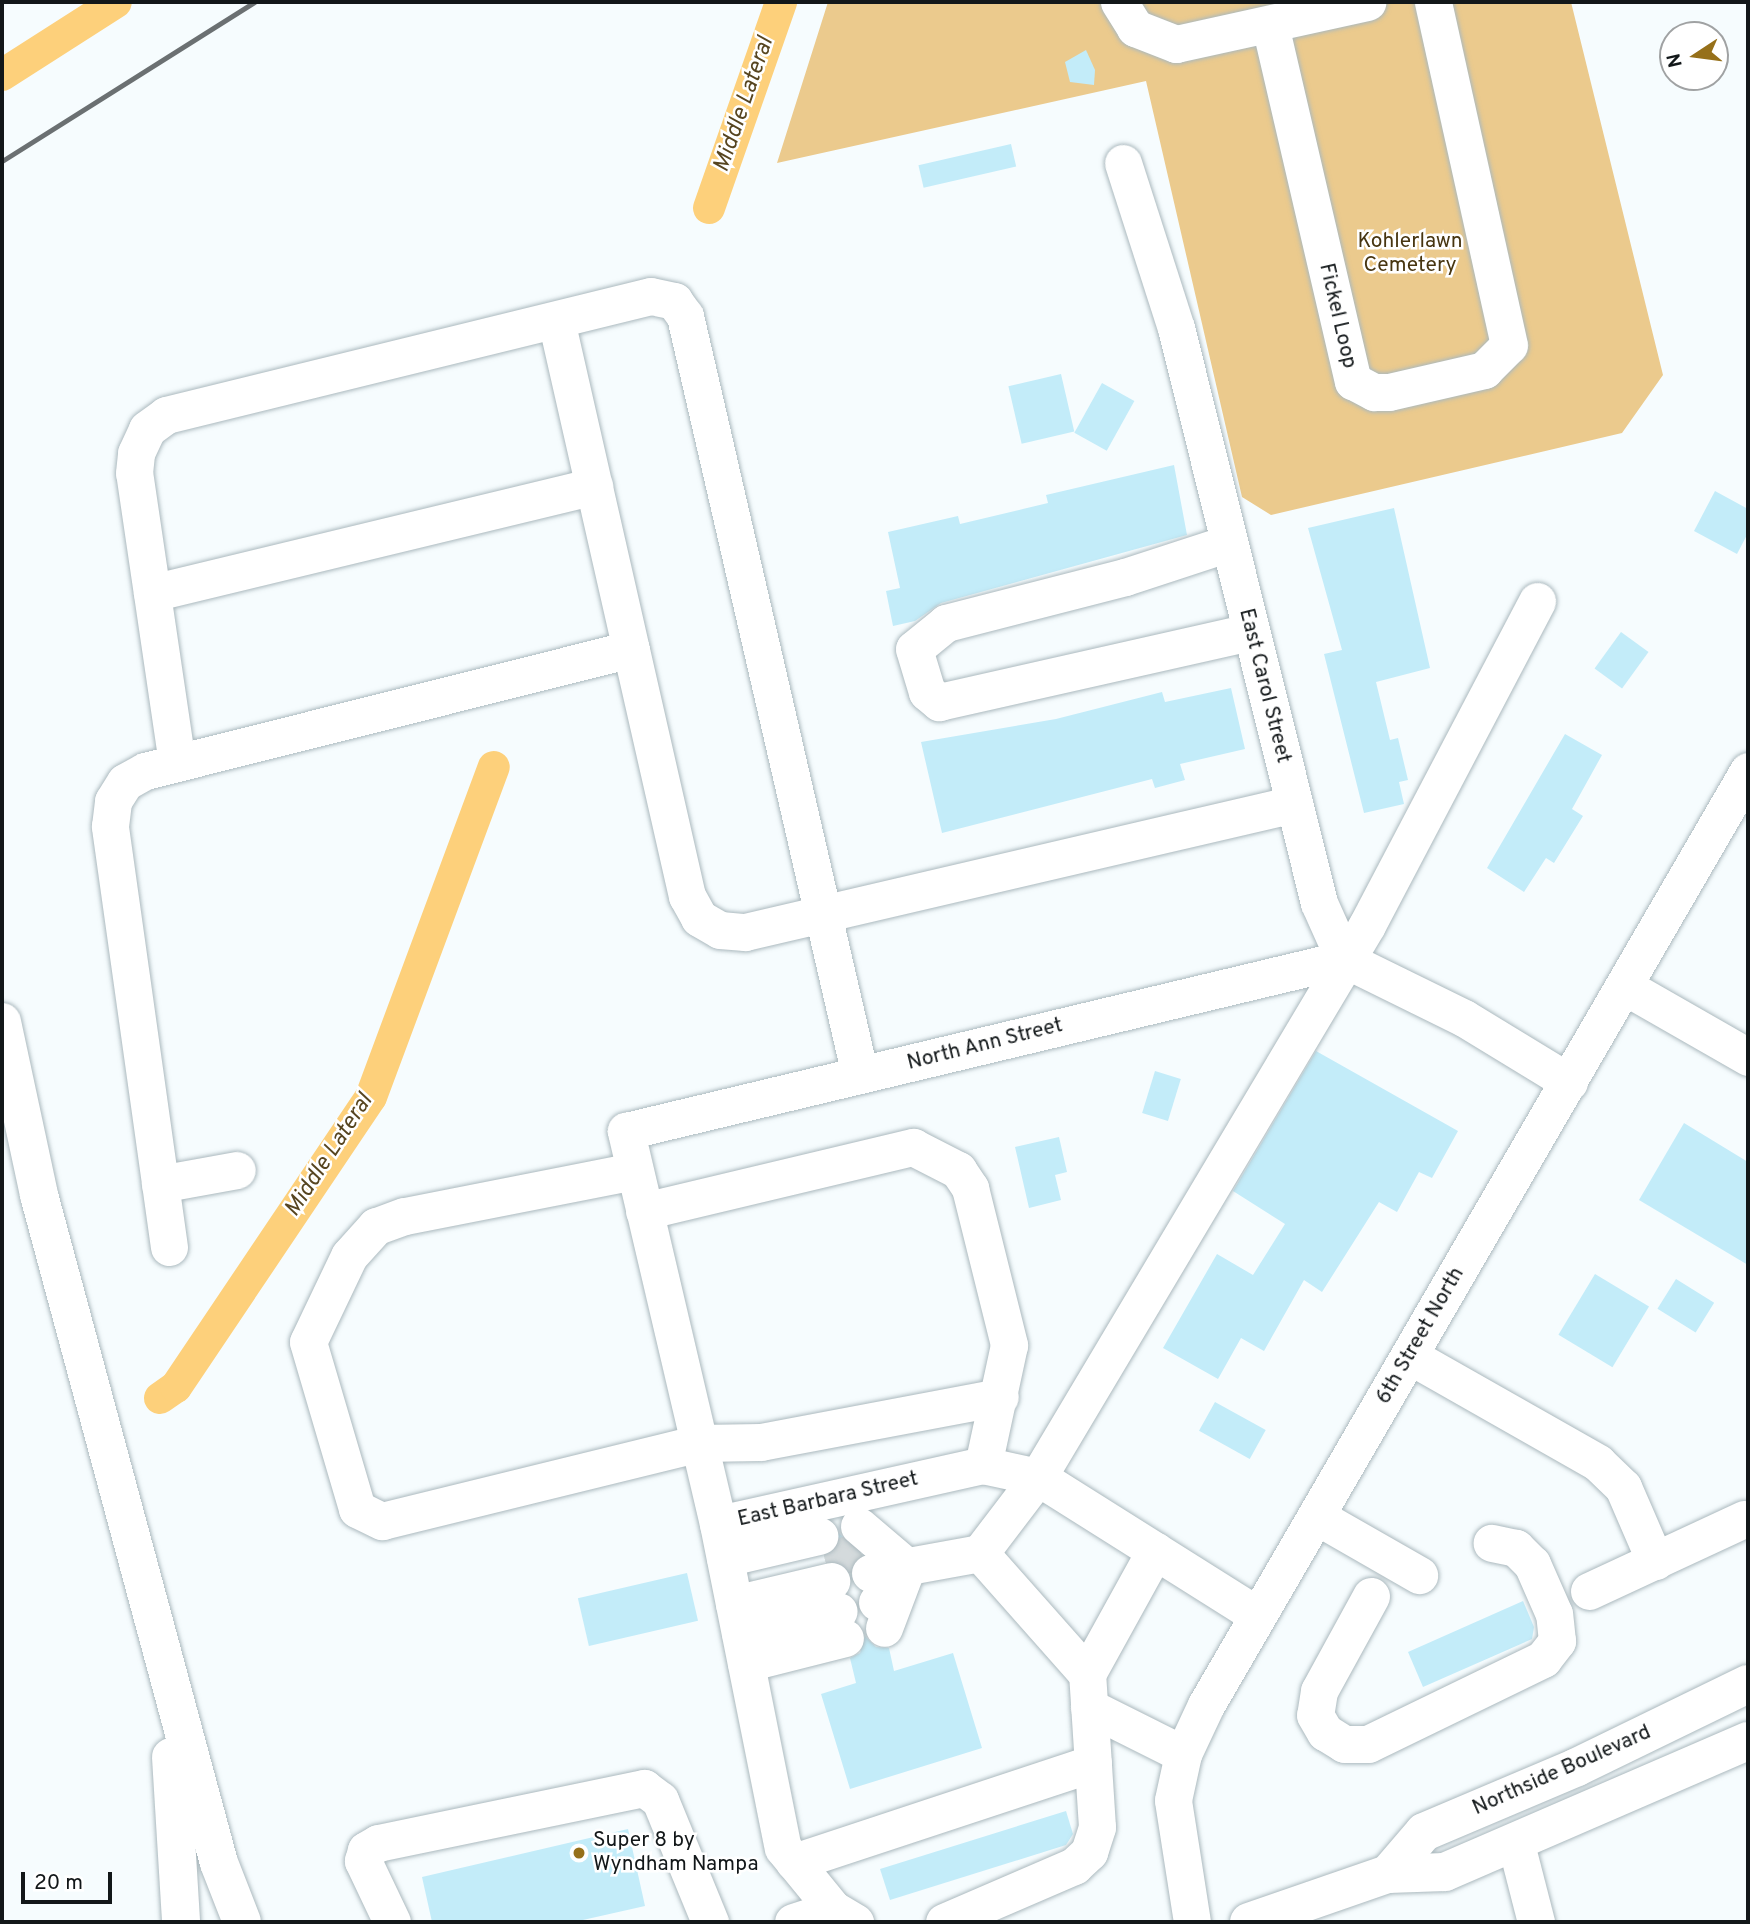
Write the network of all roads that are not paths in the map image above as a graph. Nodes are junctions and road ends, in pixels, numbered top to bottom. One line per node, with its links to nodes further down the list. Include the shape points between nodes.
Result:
1 (1119, 2): 4 (street, via 1135,27 1161,42 1194,44)
2 (1367, 2): 4 (street)
3 (1433, 2): 4 (street, Fickel Loop, via 1509,345 1484,370 1389,392 1374,392 1353,381)
4 (1270, 25)
5 (1123, 163): 8 (street, East Carol Street, via 1176,328)
6 (556, 320): 7 (street); 9 (street, via 166,415 147,429 135,453); 16 (street, via 651,296 674,301 685,316)
7 (594, 486): 9 (street); 12 (street)
8 (1229, 543): 11 (street, East Carol Street); 11 (street, via 1125,577 946,623 914,649 927,692 939,702)
9 (152, 593): 13 (street)
10 (1537, 601): 17 (street)
11 (1250, 632): 15 (street, East Carol Street)
12 (631, 649): 13 (street); 16 (street, via 687,896 699,918 720,930 745,932)
13 (177, 763): 26 (street, via 125,782 113,801 110,826)
14 (1748, 771): 18 (street, 6th Street North)
15 (1294, 804): 16 (street); 17 (street, East Carol Street, via 1320,903)
16 (823, 914): 21 (street)
17 (1344, 959): 21 (street, North Ann Street); 22 (street, via 1464,1018); 33 (street)
18 (1624, 986): 20 (street); 22 (street, 6th Street North)
19 (2, 1021): 46 (main road, via 39,1195)
20 (1748, 1057)
21 (860, 1075): 23 (street, North Ann Street)
22 (1569, 1082): 29 (street, 6th Street North)
23 (626, 1132): 25 (street, East Barbara Street)
24 (237, 1170): 26 (street)
25 (634, 1171): 27 (street, East Barbara Street); 31 (street, via 404,1216 376,1226 349,1256 308,1342 357,1509 382,1521)
26 (160, 1184): 28 (street)
27 (644, 1212): 30 (street, via 913,1147 936,1157 958,1170 970,1188 1009,1345); 31 (street, East Barbara Street)
28 (169, 1247)
29 (1410, 1356): 34 (street, 6th Street North); 39 (street, via 1598,1463 1623,1487)
30 (1000, 1397): 31 (street, via 761,1442); 32 (street)
31 (699, 1443): 44 (street, East Barbara Street)
32 (983, 1465): 33 (street, East Barbara Street); 44 (street, East Barbara Street)
33 (1038, 1478): 37 (street, East Barbara Street); 38 (street)
34 (1316, 1516): 41 (street); 47 (street, 6th Street North)
35 (1744, 1520): 39 (street)
36 (1492, 1543): 45 (street, via 1516,1548 1532,1564 1554,1614 1557,1641 1543,1659 1367,1744 1344,1744 1325,1732 1315,1715 1319,1691)
37 (1155, 1551): 47 (street, East Barbara Street); 49 (street)
38 (980, 1553): 40 (street); 49 (street)
39 (1655, 1561): 43 (street)
40 (907, 1567): 42 (street); 42 (street); 42 (street)
41 (1419, 1575)
42 (871, 1576)
43 (1590, 1591)
44 (732, 1594): 44 (street, via 832,1585); 54 (street, via 783,1849)
45 (1371, 1596)
46 (153, 1612): 57 (main road, via 178,1817); 58 (main road, via 219,1863)
47 (1257, 1615): 51 (street, 6th Street North)
48 (1748, 1684): 55 (main road, Northside Boulevard, via 1424,1832)
49 (1088, 1691): 51 (street); 52 (street)
50 (1748, 1741): 53 (main road)
51 (1183, 1754): 63 (street, 6th Street North, via 1173,1800)
52 (1093, 1763): 54 (street); 62 (street, via 1097,1827 1089,1852 1074,1866)
53 (1516, 1844): 55 (main road, via 1445,1872); 65 (street)
54 (794, 1862): 56 (street)
55 (1388, 1874): 64 (main road)
56 (844, 1916): 61 (street)
57 (181, 1922)
58 (242, 1922)
59 (392, 1922): 60 (street, via 367,1877 363,1861 372,1846 644,1788 660,1800)
60 (710, 1922)
61 (793, 1922)
62 (944, 1922)
63 (1192, 1922)
64 (1249, 1922)
65 (1536, 1922)

